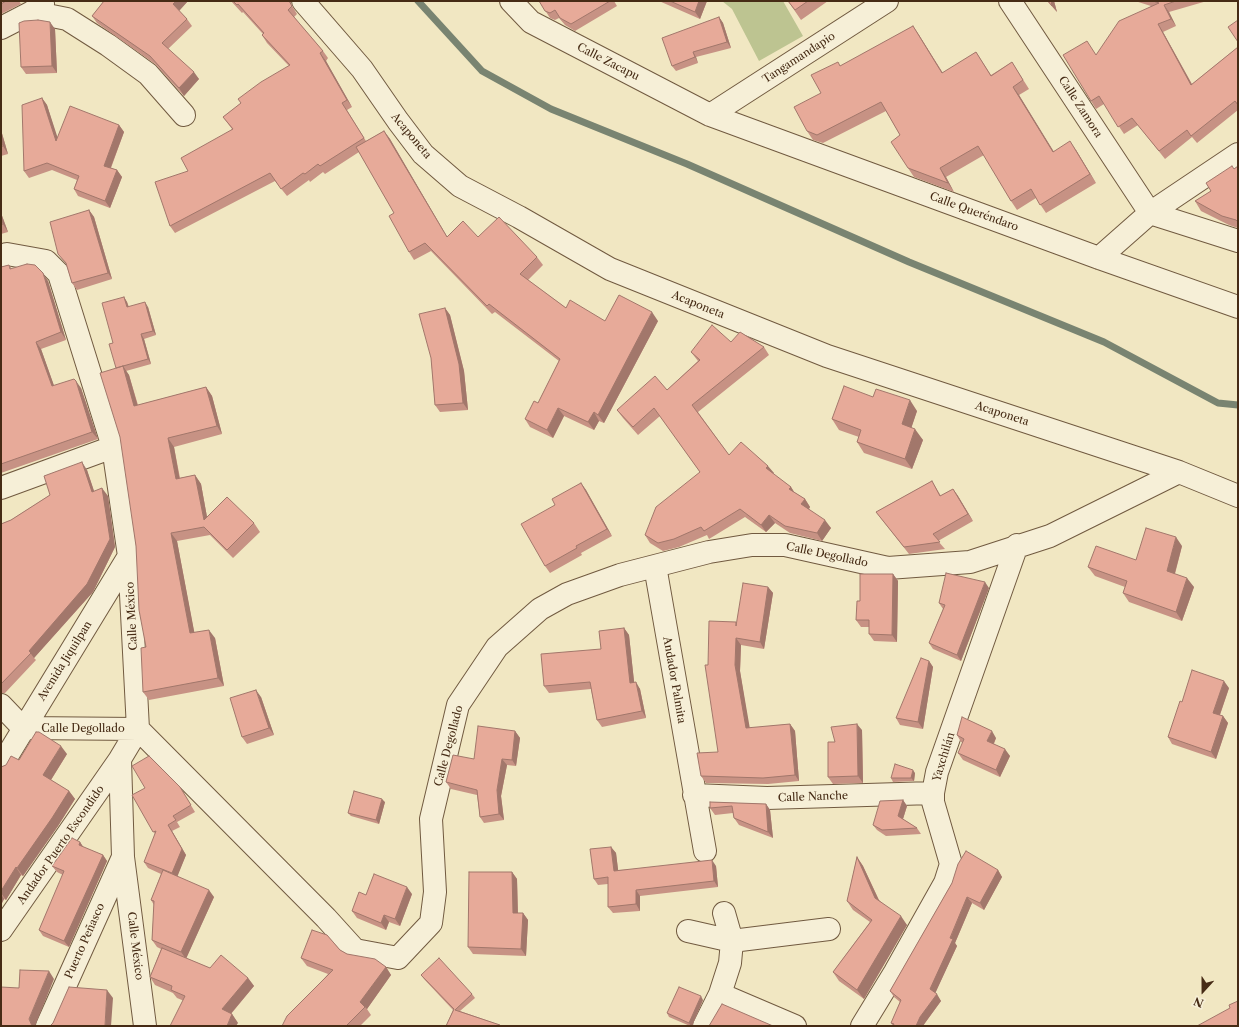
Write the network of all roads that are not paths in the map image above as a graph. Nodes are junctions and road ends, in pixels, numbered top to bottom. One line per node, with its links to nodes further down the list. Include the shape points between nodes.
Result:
1 (303, 1): 16 (street, Acaponeta, via 362,70 424,154 460,186 610,269 826,356)
2 (511, 1): 8 (street, Calle Zacapu, via 531,22)
3 (888, 1): 8 (street, Tangamandapio)
4 (1010, 1): 10 (street, Calle Zamora)
5 (39, 7): 6 (street); 7 (street, via 67,19 148,74)
6 (1, 28)
7 (184, 114)
8 (710, 114): 13 (street, Calle Queréndaro)
9 (1238, 154): 10 (street)
10 (1150, 213): 11 (street); 13 (street)
11 (1238, 241)
12 (1, 256): 15 (street, Calle México, via 7,254 46,261 59,274)
13 (1099, 258): 14 (street, Calle Queréndaro)
14 (1238, 307)
15 (113, 447): 17 (street); 20 (street, Calle México)
16 (1179, 472): 18 (street, Acaponeta); 19 (street, Calle Degollado, via 1050,536)
17 (1, 488)
18 (1238, 496)
19 (1017, 545): 21 (street, Calle Degollado, via 970,562 888,568 785,545 752,545 709,552); 27 (street, Yaxchilán, via 937,772)
20 (129, 556): 23 (street, Avenida Jiquilpan); 24 (street, Calle México)
21 (655, 566): 24 (street, Calle Degollado, via 620,575 567,594 540,609 497,647 458,705 431,819 436,892 431,923 398,958 355,950); 28 (street, Andador Palmita)
22 (1, 705): 23 (street)
23 (23, 728): 24 (street, Calle Degollado); 26 (street, Avenida Jiquilpan)
24 (138, 729): 25 (street)
25 (120, 759): 30 (street, Calle México); 33 (street, Andador Puerto Escondido)
26 (1, 766)
27 (933, 793): 28 (street, Calle Nanche, via 767,798); 41 (street, Yaxchilán, via 933,802 951,864 940,894)
28 (694, 795): 29 (street, Andador Palmita)
29 (705, 851)
30 (123, 857): 37 (street, Puerto Peñasco); 38 (street, Calle México)
31 (724, 913): 35 (street)
32 (829, 929): 35 (street)
33 (1, 930)
34 (688, 931): 35 (street)
35 (732, 942): 36 (street, via 730,962)
36 (720, 994): 39 (street); 40 (street)
37 (47, 1026)
38 (145, 1026)
39 (704, 1026)
40 (795, 1026)
41 (862, 1026)

